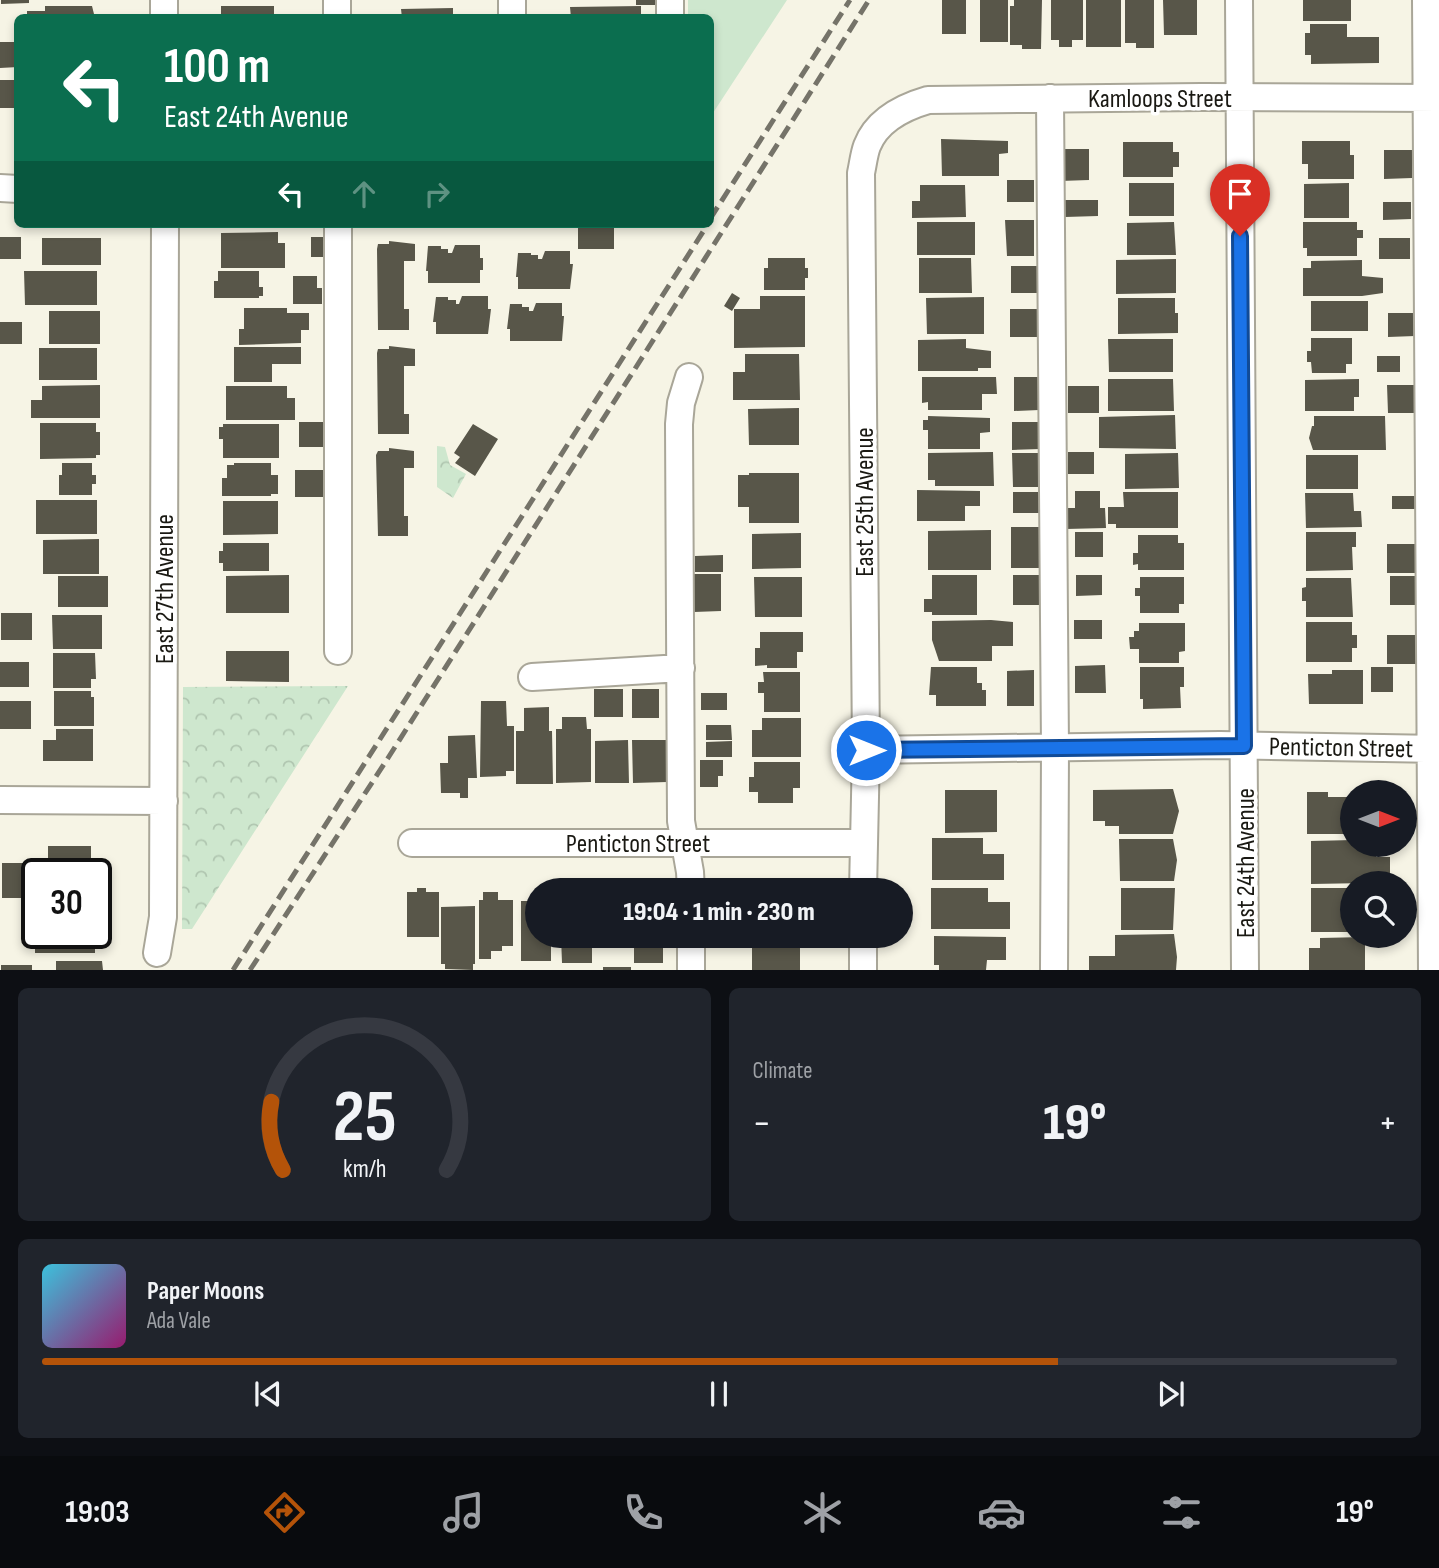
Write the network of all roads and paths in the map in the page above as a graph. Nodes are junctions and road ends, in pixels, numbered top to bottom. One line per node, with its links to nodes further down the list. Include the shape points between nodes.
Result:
1 (1239, 0): 3 (street, East 24th Avenue)
2 (1426, 0): 5 (street)
3 (1239, 97): 4 (street, Kamloops Street); 5 (street, Kamloops Street); 13 (street, East 24th Avenue)
4 (1050, 98): 6 (street, Kamloops Street, via 928,100); 14 (street)
5 (1433, 98): 15 (street)
6 (886, 120): 16 (street, East 25th Avenue, via 868,144 861,173)
7 (164, 228): 18 (street, East 27th Avenue)
8 (338, 228): 10 (street)
9 (689, 377): 11 (street, via 679,424)
10 (338, 651)
11 (681, 668): 12 (street); 20 (street)
12 (531, 677)
13 (1244, 746): 14 (street, Penticton Street); 15 (street, Penticton Street); 30 (street, East 24th Avenue)
14 (1055, 749): 16 (street, Penticton Street); 29 (street)
15 (1436, 749): 31 (street)
16 (866, 750): 21 (street, East 25th Avenue)
17 (0, 800): 18 (street)
18 (164, 801): 26 (street, East 27th Avenue, via 163,917)
19 (412, 843): 20 (street, Penticton Street)
20 (685, 843): 21 (street, Penticton Street); 22 (street)
21 (863, 843): 23 (street, East 25th Avenue)
22 (690, 878)
23 (863, 878)
24 (691, 948): 27 (street)
25 (863, 948): 28 (street)
26 (157, 953)
27 (691, 970)
28 (863, 970)
29 (1054, 970)
30 (1245, 970)
31 (1432, 970)

